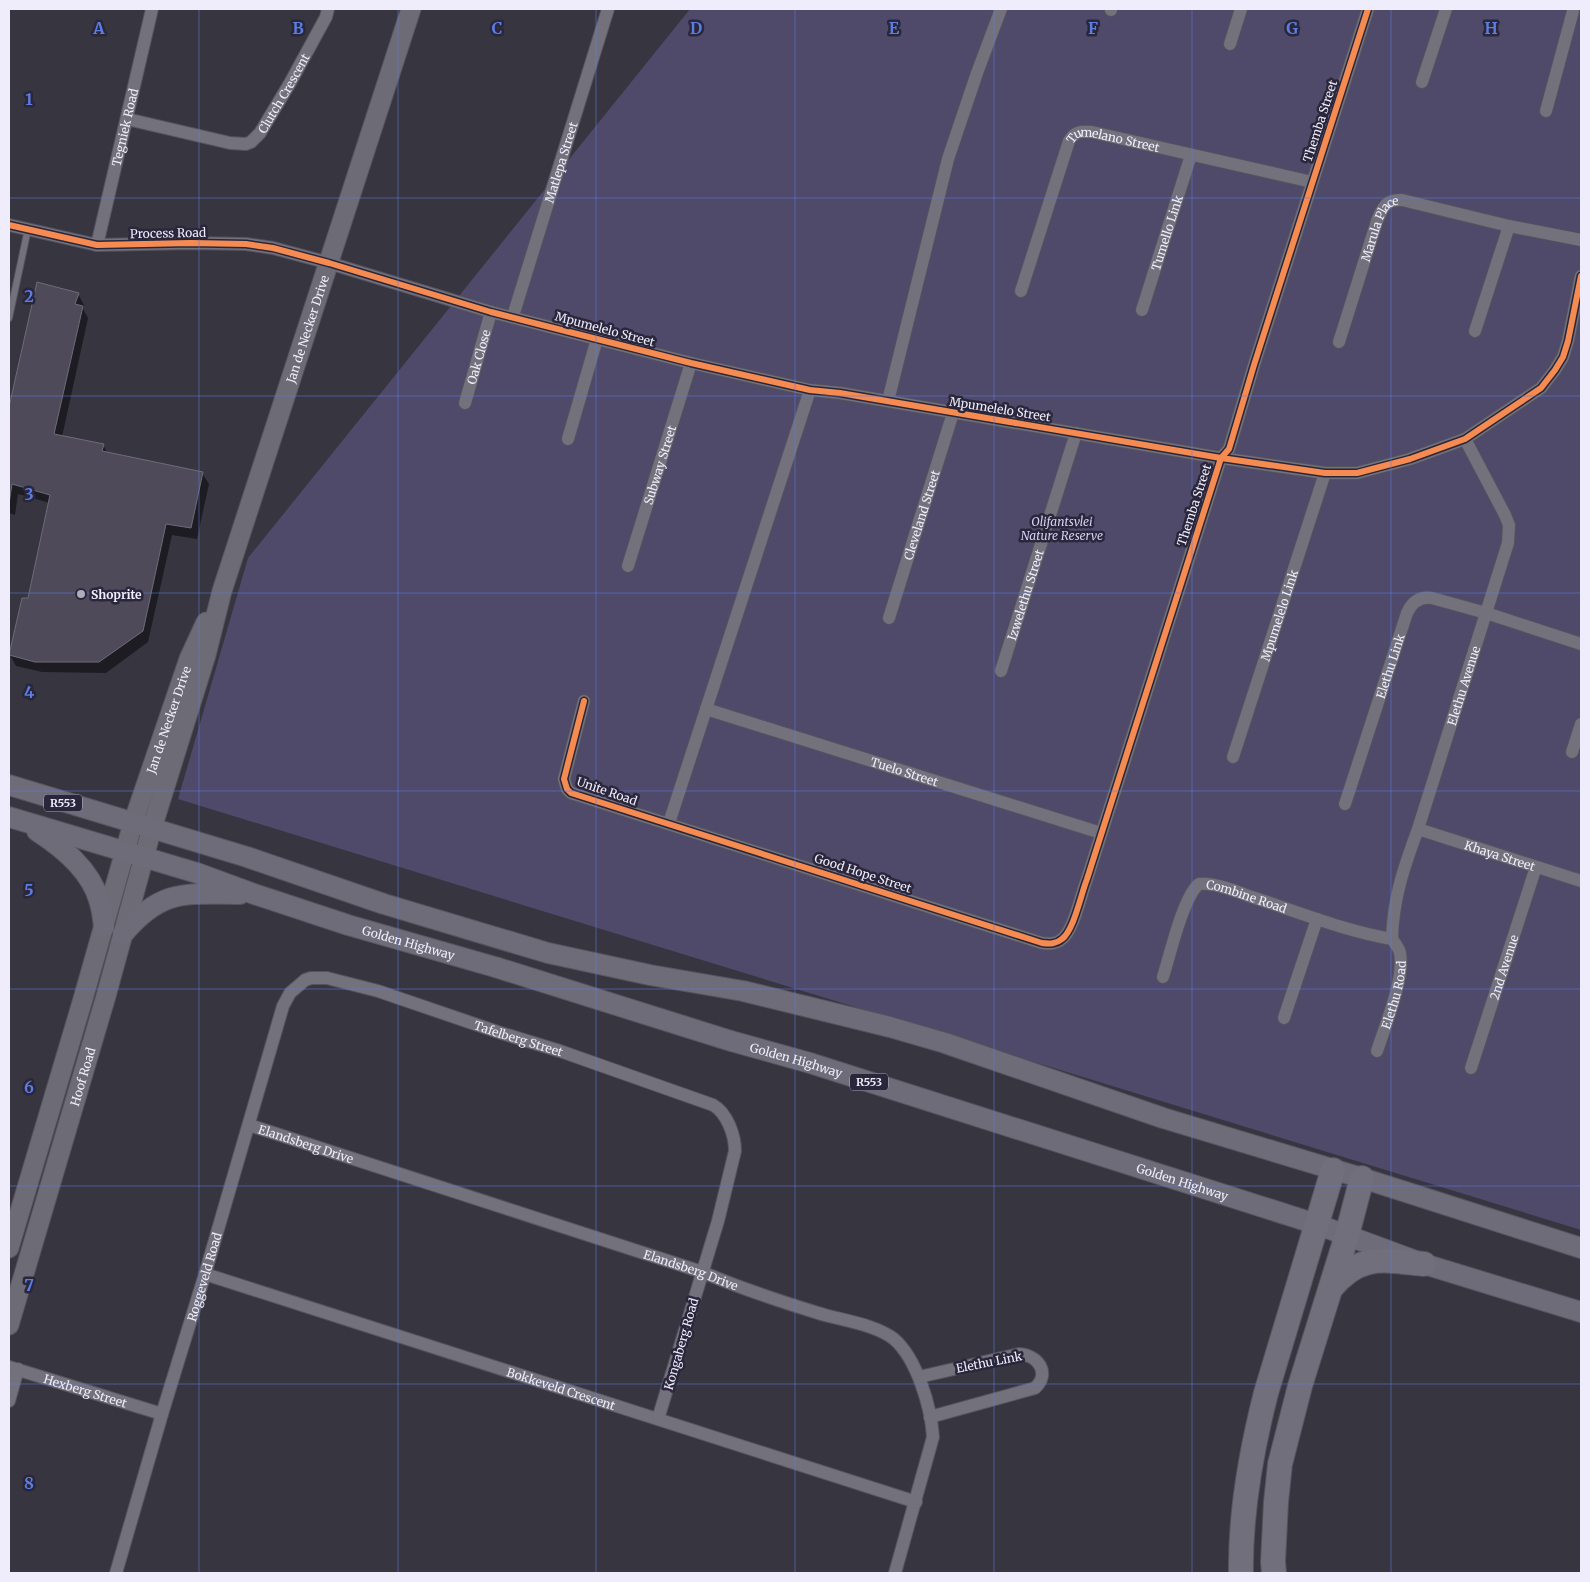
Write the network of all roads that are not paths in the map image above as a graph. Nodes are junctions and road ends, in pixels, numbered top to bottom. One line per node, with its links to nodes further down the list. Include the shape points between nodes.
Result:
1 (152, 9): 13 (street, Tegniek Road)
2 (328, 9): 13 (street, Clutch Crescent, via 276,109 250,142 230,143)
3 (411, 9): 21 (main road, Jan de Necker Drive)
4 (608, 9): 26 (street, Matlepa Street)
5 (1001, 9): 33 (street, via 948,159)
6 (1242, 9): 10 (street)
7 (1368, 9): 15 (street, Themba Street)
8 (1446, 9): 11 (street)
9 (1572, 11): 12 (street)
10 (1230, 44)
11 (1422, 82)
12 (1546, 111)
13 (127, 118): 20 (street, Tegniek Road)
14 (1191, 155): 15 (street, Tumelano Street); 23 (street, Tumelano Street, via 1092,132 1074,134); 24 (street, Tumello Link)
15 (1312, 182): 39 (street, Themba Street, via 1232,440)
16 (9, 225): 18 (street, Process Road)
17 (1509, 226): 19 (street, Marula Place); 28 (street); 30 (street, Marula Place, via 1402,200 1386,203 1377,221)
18 (28, 229): 20 (street, Process Road); 27 (lane)
19 (1581, 240)
20 (97, 245): 21 (street, Process Road, via 246,244)
21 (328, 263): 25 (street, Mpumelelo Street); 55 (main road, Jan de Necker Drive, via 222,591 189,659)
22 (1581, 276): 38 (street, Mpumelelo Street, via 1568,341 1555,370 1541,388)
23 (1021, 291)
24 (1142, 310)
25 (491, 312): 26 (street, Mpumelelo Street); 34 (street, Oak Close)
26 (513, 316): 29 (street, Mpumelelo Street)
27 (9, 318)
28 (1476, 331)
29 (597, 338): 31 (street, Mpumelelo Street); 37 (street)
30 (1339, 342)
31 (691, 363): 32 (street, Mpumelelo Street); 41 (street, Subway Street)
32 (810, 390): 33 (street, Mpumelelo Street); 47 (street)
33 (888, 401): 35 (street, Mpumelelo Street)
34 (465, 403)
35 (953, 413): 36 (street, Mpumelelo Street); 43 (street, Cleveland Street)
36 (1076, 433): 39 (street, Mpumelelo Street); 45 (street, Izwelethu Street)
37 (568, 439)
38 (1465, 440): 40 (street, Mpumelelo Street, via 1356,473); 42 (street, Elethu Avenue, via 1500,502 1509,525 1505,555)
39 (1221, 458): 40 (street, Mpumelelo Street); 57 (street, Themba Street)
40 (1325, 473): 50 (street, Mpumelelo Link)
41 (628, 566)
42 (1486, 613): 44 (street, Elethu Link); 52 (street, Elethu Link, via 1425,597 1412,604); 56 (street, Elethu Avenue)
43 (889, 618)
44 (1581, 644)
45 (1000, 671)
46 (584, 701): 54 (street, Unite Road, via 564,779 567,789 574,794)
47 (706, 710): 54 (street); 57 (street, Tuelo Street)
48 (1581, 724): 49 (street)
49 (1572, 752)
50 (1233, 757)
51 (9, 786): 55 (main road, R553)
52 (1345, 804)
53 (15, 819): 58 (main road, Golden Highway / R553); 63 (main road, via 52,841 78,865 96,892)
54 (669, 823): 65 (street, Good Hope Street)
55 (143, 825): 58 (main road, Hoof Road); 73 (main road, R553, via 384,904 548,953 743,991 890,1027 1163,1118)
56 (1418, 829): 59 (street, Khaya Street); 64 (street, Elethu Avenue, via 1397,890)
57 (1101, 833): 65 (street, Themba Street, via 1069,930 1062,939)
58 (135, 854): 61 (main road, Golden Highway / R553); 63 (main road, Hoof Road)
59 (1536, 867): 60 (street, Khaya Street); 70 (street, 2nd Avenue)
60 (1581, 881)
61 (254, 894): 63 (main road, via 183,894 162,900); 75 (main road, Golden Highway / R553, via 348,926 810,1063)
62 (1317, 919): 64 (street, Combine Road); 66 (street, Combine Road, via 1207,883 1199,884 1186,903); 68 (street)
63 (114, 931): 77 (main road, Hoof Road); 78 (main road, Hoof Road, via 103,1006)
64 (1392, 939): 69 (street, Elethu Road, via 1400,952 1400,972)
65 (1050, 944)
66 (1163, 978)
67 (298, 985): 71 (street, Tafelberg Street, via 318,977 378,991 712,1105); 72 (street, Roggeveld Road, via 283,1006)
68 (1284, 1018)
69 (1377, 1051)
70 (1471, 1068)
71 (729, 1124): 81 (street, Kongaberg Road, via 735,1152)
72 (249, 1125): 81 (street, Elandsberg Drive); 82 (street, Roggeveld Road)
73 (1333, 1170): 74 (main road, R553); 75 (highway)
74 (1362, 1178): 76 (highway); 79 (main road, R553)
75 (1316, 1224): 76 (main road, Golden Highway / R553); 95 (highway, via 1251,1454 1242,1520)
76 (1347, 1235): 80 (main road, Golden Highway / R553); 83 (highway)
77 (9, 1244): 78 (street)
78 (31, 1246): 85 (main road, Hoof Road)
79 (1581, 1248)
80 (1424, 1264): 83 (highway, via 1362,1263 1346,1272); 84 (main road, Golden Highway / R553)
81 (702, 1272): 87 (street, Elandsberg Drive, via 743,1289 885,1333 905,1352); 91 (street, Kongaberg Road)
82 (205, 1274): 89 (street, Roggeveld Road); 91 (street, Bokkeveld Crescent)
83 (1329, 1290): 96 (highway, via 1280,1464)
84 (1581, 1312)
85 (9, 1324)
86 (13, 1368): 88 (street); 89 (street, Hexberg Street)
87 (919, 1377): 90 (street, Elandsberg Drive); 90 (street, Elethu Link, via 1019,1354 1036,1359 1041,1368 1040,1381 1035,1388)
88 (9, 1401)
89 (162, 1414): 93 (street, Roggeveld Road)
90 (930, 1417): 92 (street, Elandsberg Drive, via 932,1447)
91 (658, 1419): 92 (street, Bokkeveld Crescent)
92 (916, 1502): 94 (street, Elandsberg Drive)
93 (116, 1573)
94 (895, 1573)
95 (1241, 1573)
96 (1274, 1573)

